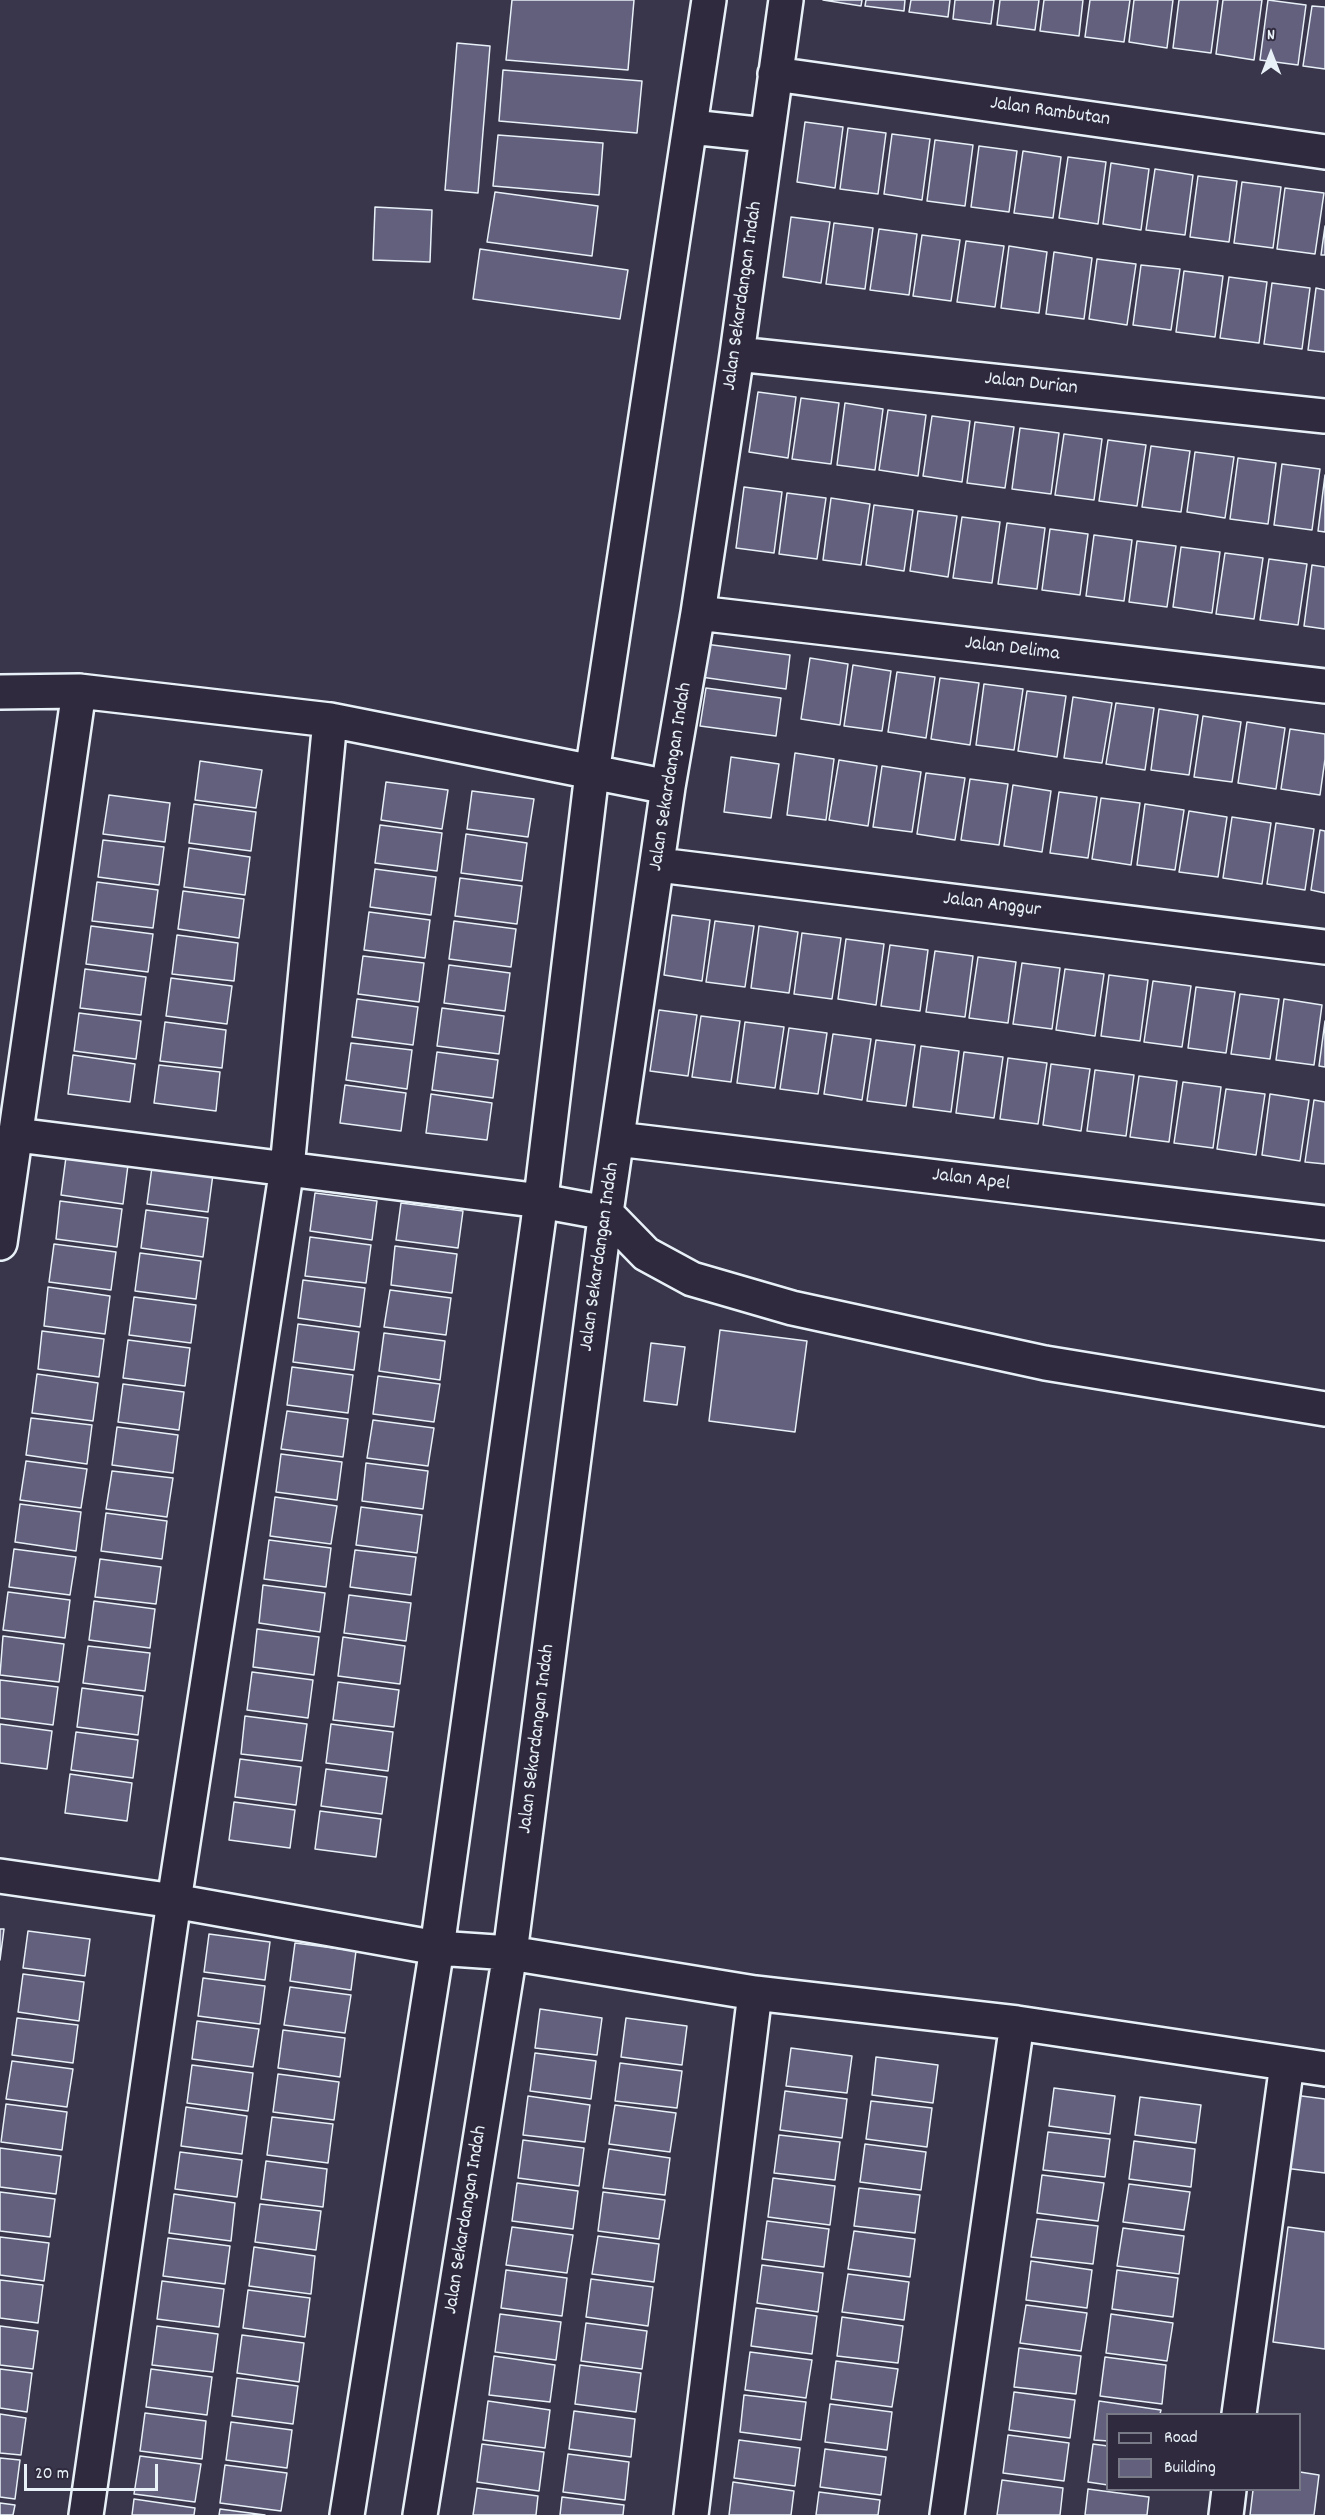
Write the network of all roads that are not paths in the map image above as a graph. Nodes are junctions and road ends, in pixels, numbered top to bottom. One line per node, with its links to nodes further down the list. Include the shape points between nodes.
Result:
1 (709, 0): 4 (street)
2 (786, 0): 3 (street, Jalan Sekardangan Indah)
3 (775, 74): 5 (street, Jalan Sekardangan Indah); 6 (street, Jalan Rambutan)
4 (691, 127): 5 (street); 14 (street)
5 (766, 135): 7 (street, Jalan Sekardangan Indah)
6 (1325, 152)
7 (737, 354): 8 (street, Jalan Durian); 9 (street, Jalan Sekardangan Indah)
8 (1325, 416)
9 (698, 613): 10 (street, Jalan Delima); 15 (street, Jalan Sekardangan Indah)
10 (1325, 686)
11 (0, 692): 12 (street)
12 (79, 692): 13 (street); 18 (street)
13 (330, 720): 14 (street); 20 (street)
14 (592, 772): 15 (street); 21 (street)
15 (668, 786): 16 (street, Jalan Sekardangan Indah)
16 (659, 865): 17 (street, Jalan Anggur); 19 (street, Jalan Sekardangan Indah)
17 (1325, 947)
18 (17, 1135): 20 (street); 24 (street)
19 (617, 1139): 22 (street, Jalan Sekardangan Indah); 23 (street, Jalan Apel)
20 (287, 1168): 21 (street); 27 (street)
21 (541, 1201): 22 (street); 28 (street)
22 (606, 1213): 25 (street, via 646,1254 692,1279 792,1308 1046,1363); 29 (street, Jalan Sekardangan Indah)
23 (1325, 1223)
24 (0, 1243)
25 (1325, 1409)
26 (0, 1876): 27 (street)
27 (174, 1901): 28 (street); 36 (street)
28 (437, 1948): 29 (street); 37 (street)
29 (510, 1953): 30 (street); 38 (street, Jalan Sekardangan Indah)
30 (755, 1993): 31 (street); 39 (street)
31 (1017, 2023): 32 (street); 40 (street)
32 (1287, 2064): 33 (street); 34 (street)
33 (1325, 2069)
34 (1239, 2413)
35 (1229, 2491): 41 (street)
36 (86, 2515)
37 (347, 2515)
38 (420, 2515)
39 (691, 2515)
40 (947, 2515)
41 (1226, 2515)

